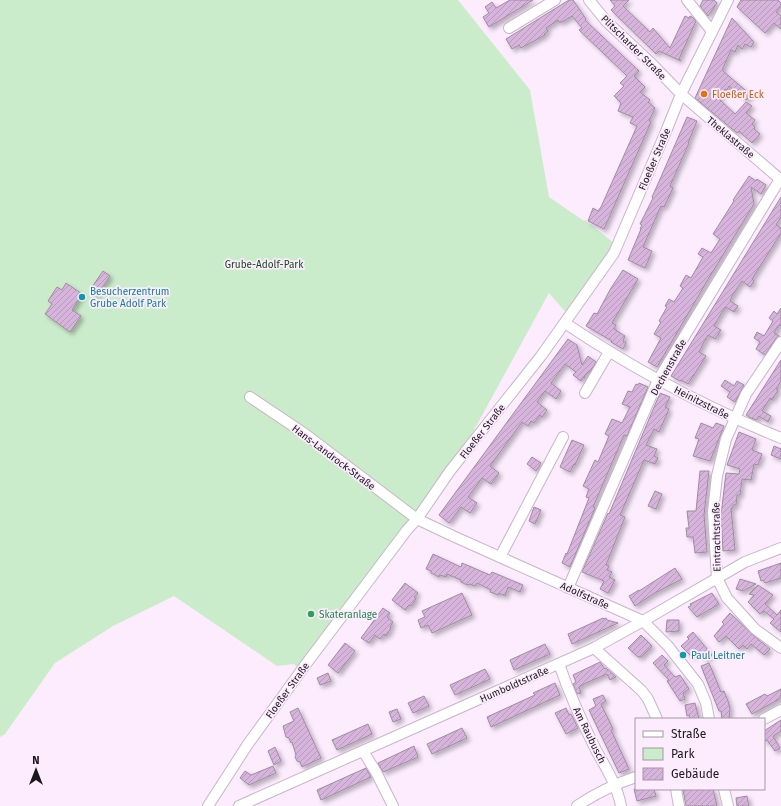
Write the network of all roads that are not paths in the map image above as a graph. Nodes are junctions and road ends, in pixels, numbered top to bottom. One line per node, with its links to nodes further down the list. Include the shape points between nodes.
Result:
1 (555, 0): 5 (street)
2 (589, 0): 7 (street, Plitscharder Straße, via 606,21)
3 (687, 0): 6 (street)
4 (728, 0): 6 (street, Floeßer Straße)
5 (509, 28)
6 (712, 30): 7 (street, Floeßer Straße)
7 (681, 94): 8 (street, Theklastraße); 9 (street, Floeßer Straße, via 614,253)
8 (779, 176): 12 (street, Dechenstraße)
9 (565, 323): 11 (street, Heinitzstraße); 18 (street, Floeßer Straße, via 440,484)
10 (781, 342): 15 (street, Eintrachtstraße, via 746,394)
11 (609, 352): 12 (street, Heinitzstraße); 13 (street)
12 (658, 380): 15 (street, Heinitzstraße); 22 (street, Dechenstraße)
13 (585, 393)
14 (250, 397): 18 (street, Hans-Landrock-Straße, via 305,434)
15 (735, 419): 17 (street, Heinitzstraße); 21 (street, Eintrachtstraße, via 726,439 717,476 713,512)
16 (563, 437): 20 (street)
17 (781, 438)
18 (417, 519): 20 (street, Adolfstraße); 36 (street, Floeßer Straße, via 306,664 248,744)
19 (781, 548): 21 (street, Humboldtstraße, via 745,562)
20 (500, 557): 22 (street, Adolfstraße)
21 (717, 578): 23 (street, Humboldtstraße); 25 (street, Eintrachtstraße, via 727,598 755,630)
22 (568, 588): 23 (street, Adolfstraße)
23 (643, 621): 24 (street, Humboldtstraße); 29 (street, Adolfstraße, via 668,646 698,684)
24 (594, 648): 26 (street, Humboldtstraße); 28 (street, via 642,691)
25 (781, 648)
26 (559, 664): 31 (street, Humboldtstraße); 33 (street, Am Raubusch, via 593,742)
27 (781, 710): 30 (street)
28 (657, 718)
29 (709, 718)
30 (765, 718)
31 (363, 751): 37 (street, Humboldtstraße); 38 (street)
32 (635, 777): 33 (street)
33 (615, 784): 39 (street); 40 (street, Am Raubusch)
34 (676, 790): 41 (street)
35 (724, 790): 42 (street)
36 (208, 806)
37 (239, 806)
38 (393, 806)
39 (577, 806)
40 (621, 806)
41 (679, 806)
42 (728, 806)

